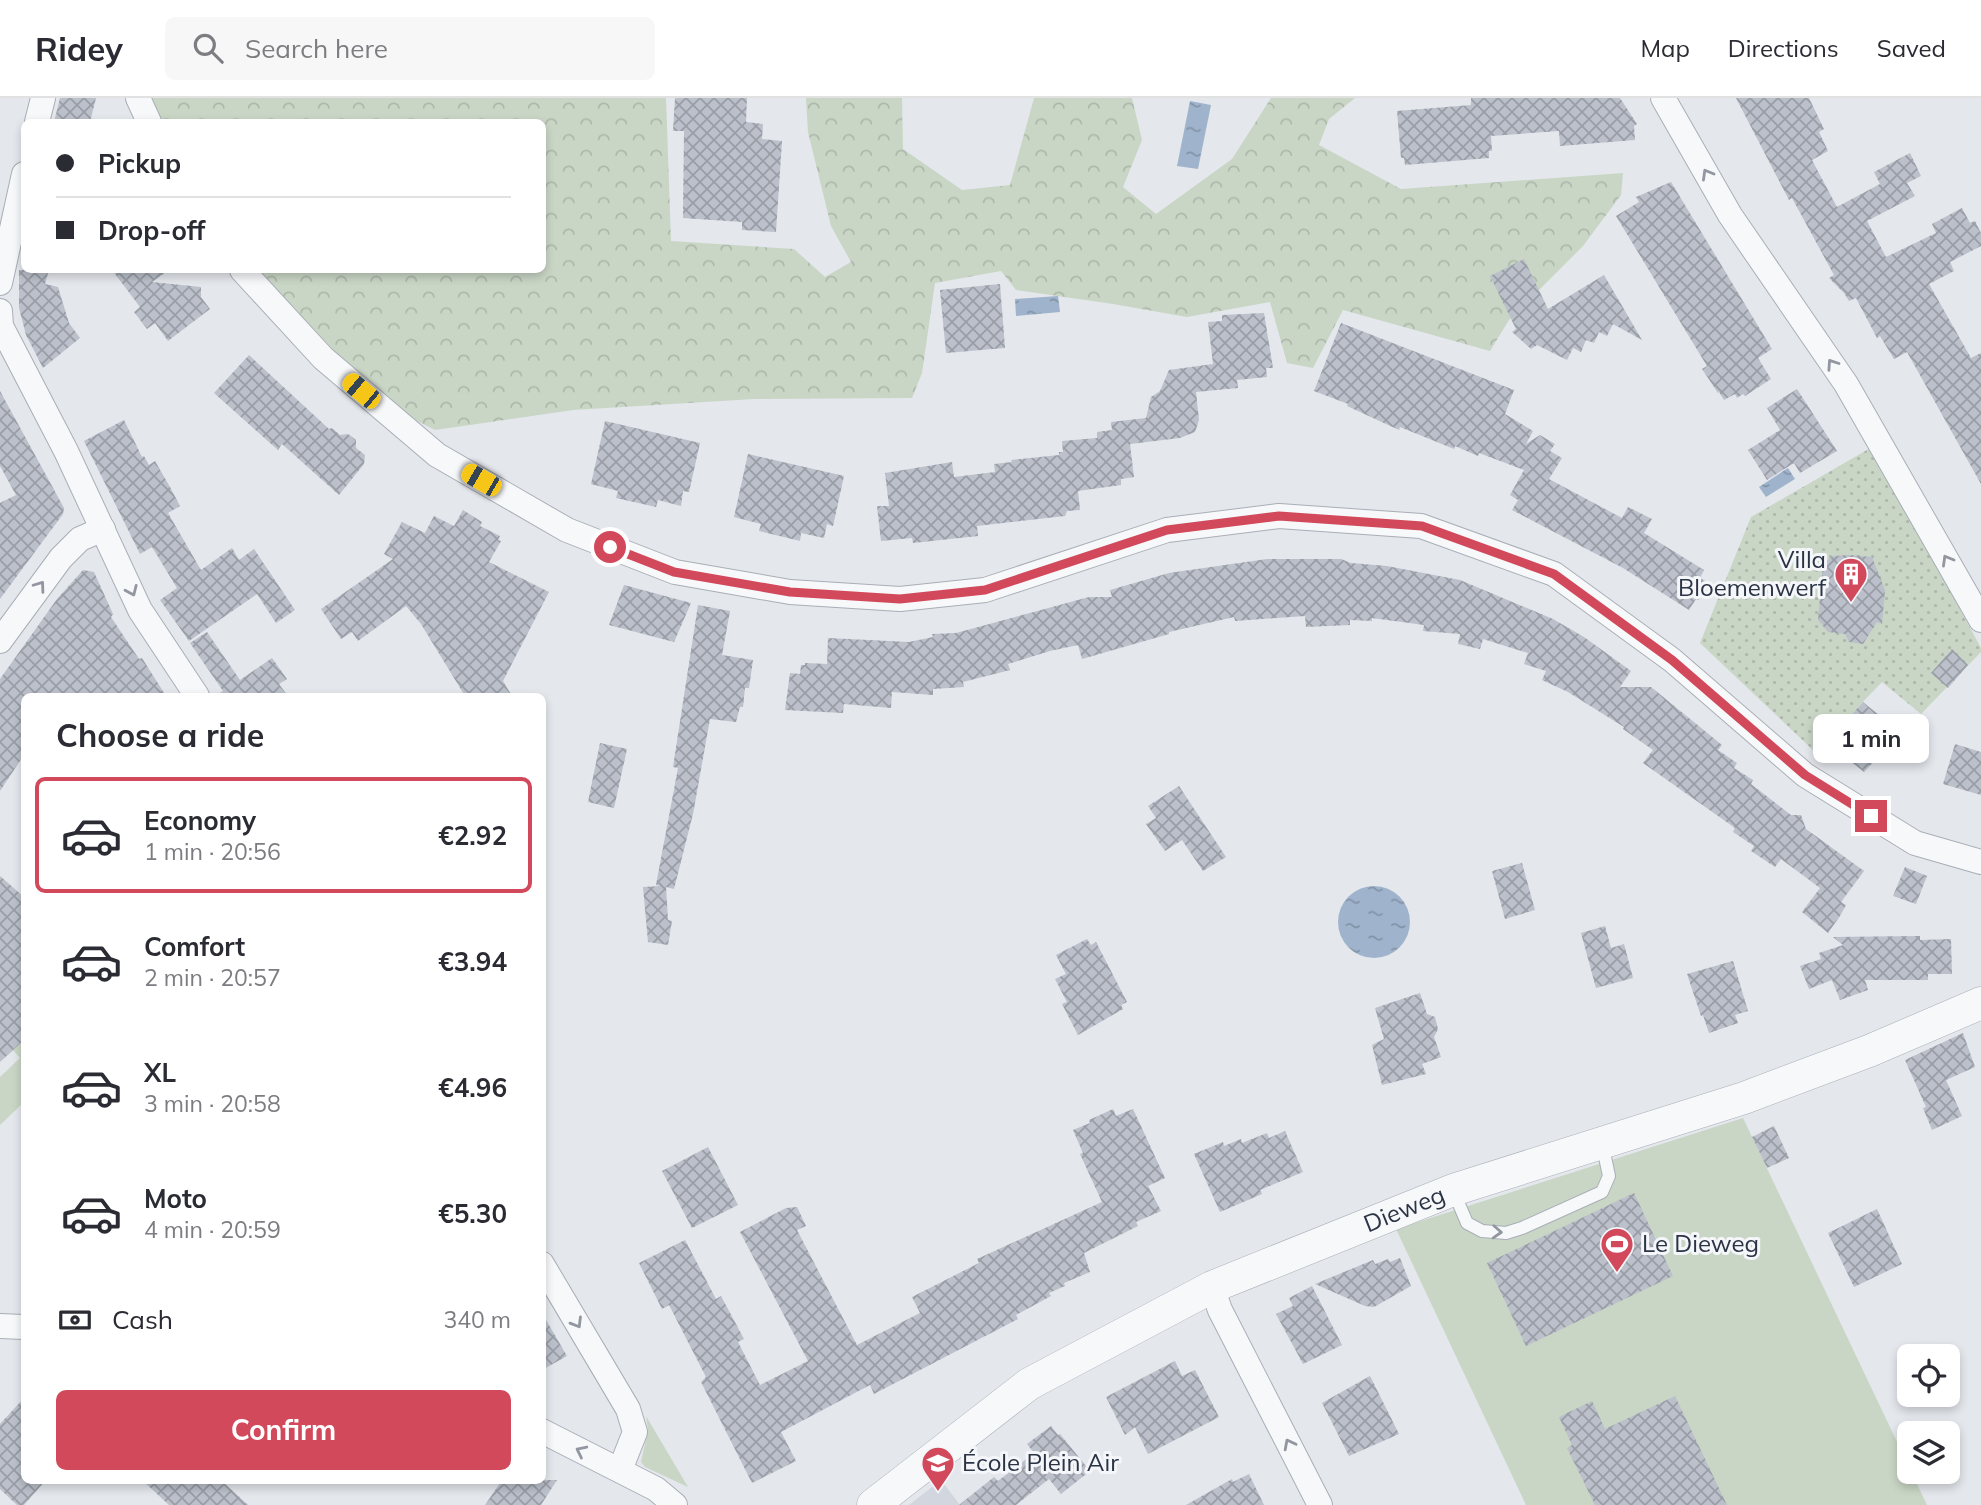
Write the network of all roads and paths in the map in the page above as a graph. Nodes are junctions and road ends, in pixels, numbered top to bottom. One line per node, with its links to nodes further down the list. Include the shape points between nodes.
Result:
1 (43, 98): 4 (street)
2 (138, 98): 5 (street)
3 (1663, 98): 11 (street, one-way to 3, via 1846,384 1730,215)
4 (38, 119)
5 (148, 119)
6 (21, 188): 8 (street)
7 (245, 273): 14 (street, via 323,358 437,455 568,530 674,572 790,592 900,599 985,590 1167,530 1279,516 1422,526 1554,574 1672,660 1805,775 1915,843)
8 (0, 283)
9 (0, 312): 10 (street, via 1,326)
10 (103, 529): 12 (street, one-way to 10, via 61,558 80,539); 13 (street, one-way to 13, via 140,610)
11 (1981, 620)
12 (0, 641)
13 (195, 693)
14 (1981, 862)
15 (1981, 1003): 16 (street, Dieweg, via 1744,1098)
16 (1601, 1142): 17 (street, Dieweg); 17 (lane, one-way to 16, via 1467,1223 1482,1231 1506,1233 1522,1228 1602,1192 1609,1176)
17 (1452, 1190): 19 (street, Dieweg)
18 (546, 1271): 23 (street, one-way to 23, via 628,1409 635,1432)
19 (1212, 1287): 25 (street, Dieweg, via 1029,1384); 26 (street, one-way to 19)
20 (0, 1326): 21 (street)
21 (21, 1326)
22 (546, 1434): 23 (street, one-way to 22)
23 (620, 1470): 24 (street)
24 (675, 1505)
25 (873, 1505)
26 (1320, 1505)

